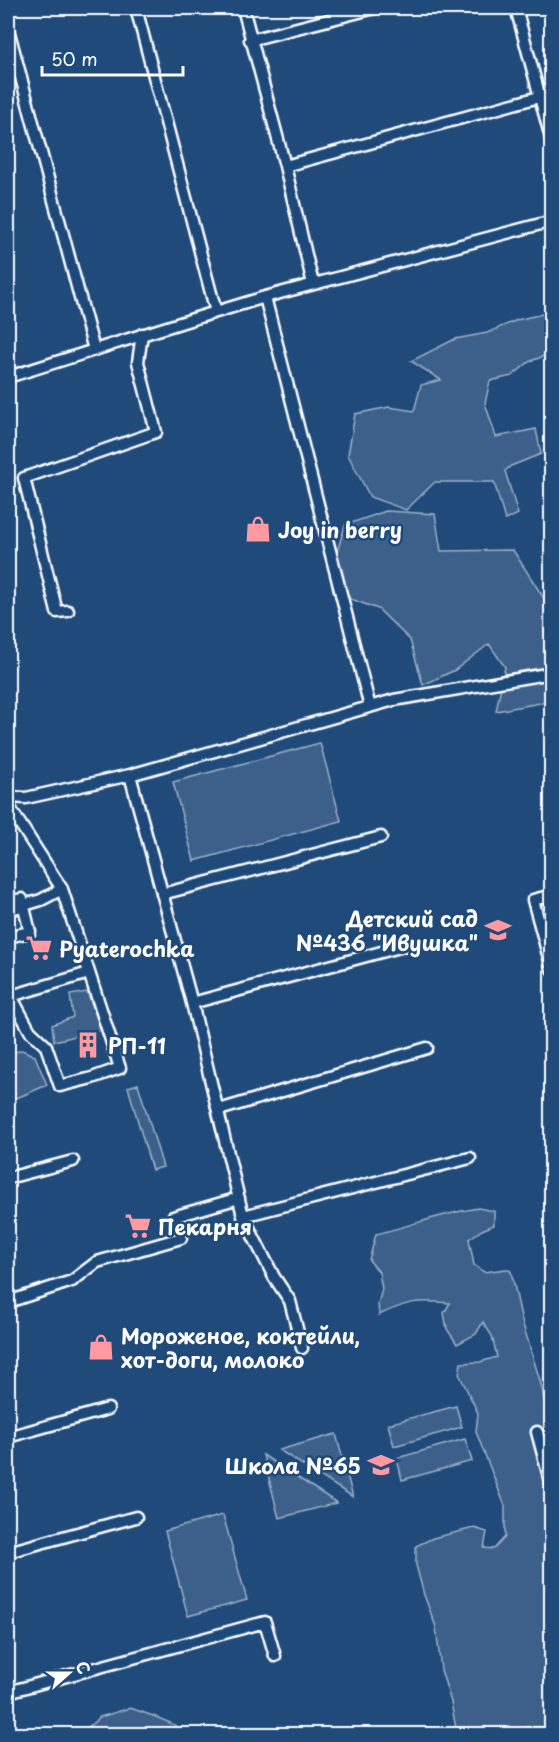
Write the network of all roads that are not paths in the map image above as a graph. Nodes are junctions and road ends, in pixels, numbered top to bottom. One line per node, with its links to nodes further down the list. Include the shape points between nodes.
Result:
1 (136, 8): 13 (lane)
2 (243, 8): 6 (lane)
3 (375, 8): 6 (lane)
4 (516, 8): 7 (lane)
5 (8, 29): 15 (lane)
6 (250, 40): 9 (lane)
7 (539, 97): 8 (lane); 9 (lane)
8 (552, 142)
9 (285, 166): 11 (lane)
10 (552, 221): 11 (lane)
11 (313, 284): 12 (lane)
12 (265, 297): 13 (lane); 19 (lane)
13 (216, 312): 14 (lane)
14 (142, 334): 15 (lane); 17 (lane, via 138,362 156,432 24,478)
15 (94, 350): 16 (lane)
16 (8, 377)
17 (61, 614)
18 (552, 673): 19 (lane)
19 (370, 707): 20 (lane)
20 (130, 775): 21 (lane, via 26,798); 25 (lane)
21 (8, 797)
22 (8, 805): 24 (lane)
23 (381, 837): 25 (lane)
24 (62, 889): 28 (lane); 33 (lane)
25 (162, 894): 35 (lane)
26 (552, 895): 32 (lane, via 533,900)
27 (8, 902): 28 (lane, via 22,899)
28 (23, 905): 29 (lane); 30 (lane, via 30,932)
29 (8, 910)
30 (8, 938)
31 (411, 944): 35 (lane)
32 (552, 969)
33 (89, 973): 34 (lane); 34 (lane, via 120,1068 92,1078 60,1086 46,1046 30,1031)
34 (9, 995)
35 (192, 1003): 37 (lane)
36 (427, 1048): 37 (lane)
37 (219, 1110): 41 (lane)
38 (470, 1158): 42 (lane)
39 (73, 1161): 40 (lane)
40 (8, 1178)
41 (239, 1198): 42 (lane); 43 (lane)
42 (243, 1216): 46 (lane, via 290,1301)
43 (173, 1217)
44 (181, 1238): 45 (lane, via 97,1262 72,1281)
45 (8, 1302)
46 (302, 1348)
47 (108, 1409): 49 (lane)
48 (537, 1432): 50 (lane)
49 (8, 1437)
50 (552, 1488)
51 (136, 1517): 52 (lane)
52 (8, 1552)
53 (275, 1656): 54 (lane, via 265,1622)
54 (8, 1692)

